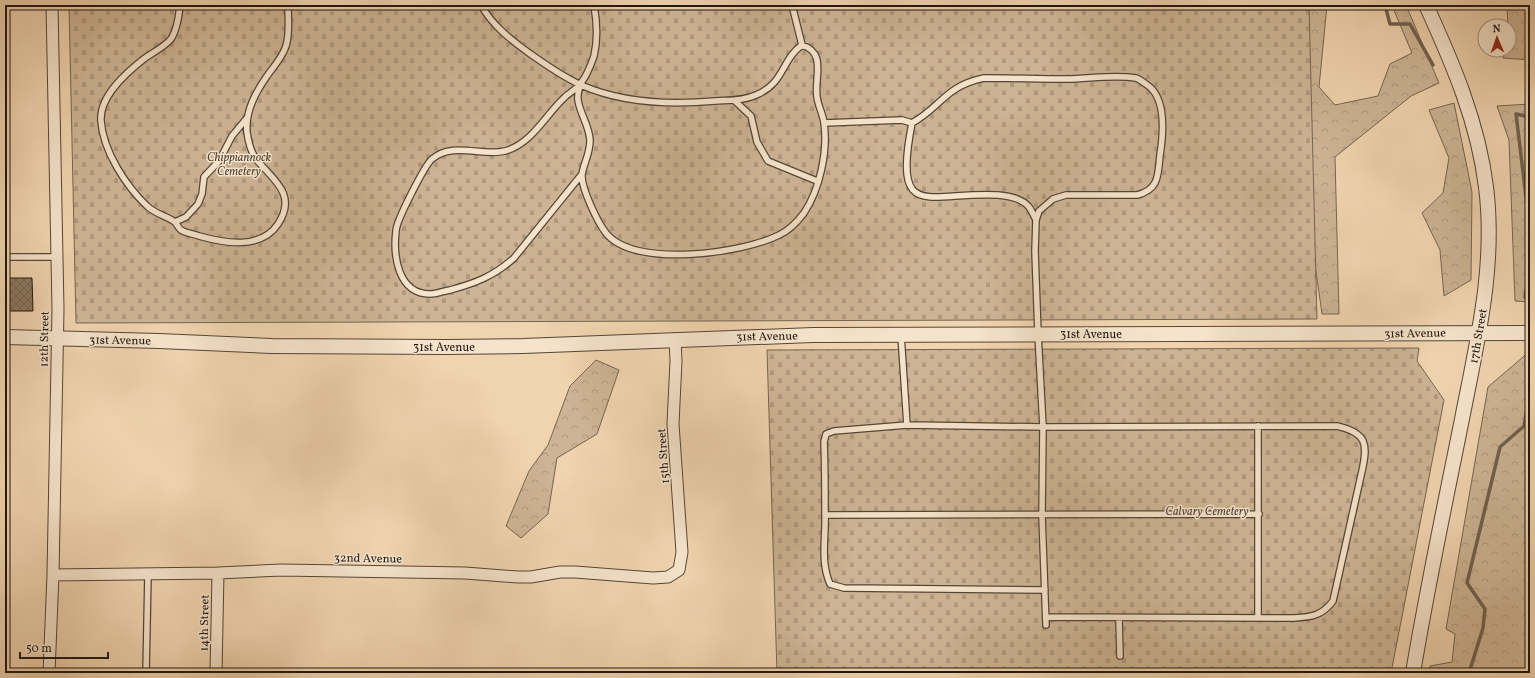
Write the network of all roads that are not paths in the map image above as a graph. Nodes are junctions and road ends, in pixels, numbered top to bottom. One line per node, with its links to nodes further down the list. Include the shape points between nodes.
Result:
1 (52, 5): 19 (street, 12th Street)
2 (180, 5): 17 (lane, via 177,24 171,38 136,66 111,93 102,106 101,122 110,154 120,174 148,207)
3 (288, 5): 11 (lane, via 286,46 250,106)
4 (480, 5): 9 (lane, via 489,19 521,47)
5 (594, 5): 9 (lane, via 596,45 589,70)
6 (792, 5): 8 (lane)
7 (1426, 5): 20 (street, 17th Street, via 1450,56 1482,160 1488,209 1489,251)
8 (802, 46): 10 (lane, via 795,50 776,83 757,95); 12 (lane, via 815,52 817,98)
9 (580, 85): 10 (lane, via 637,100 694,104); 14 (lane, via 578,99 588,126 590,141 588,158); 14 (lane, via 564,97 546,120 519,145 507,151 447,151 432,159 402,213 396,230 399,267 406,284 421,294 433,294 472,285 501,270 514,258)
10 (735, 101): 15 (lane, via 751,116 757,142 768,161)
11 (247, 118): 17 (lane, via 204,177 198,204 186,217); 17 (lane, via 249,144 256,158 279,184 284,195 285,203 279,223 273,231 249,242 232,243 181,230)
12 (824, 123): 13 (lane, via 902,120); 15 (lane, via 825,154)
13 (912, 123): 16 (lane, via 905,162 910,188 918,195 942,198 1011,196 1029,206); 16 (lane, via 957,86 984,78 1124,77 1138,79 1151,88 1158,98 1161,109 1161,147 1157,178 1153,186 1137,195 1066,195 1053,200 1039,211)
14 (582, 174): 15 (lane, via 591,203 612,239 629,249 667,254 721,251 780,234 805,212)
15 (817, 182)
16 (1036, 220): 22 (lane)
17 (175, 222)
18 (5, 257): 19 (lane)
19 (57, 257): 25 (street, 12th Street)
20 (1480, 332): 21 (street, 31st Avenue); 22 (street, 31st Avenue); 46 (street, 17th Street)
21 (1530, 332)
22 (1038, 334): 23 (street, 31st Avenue); 29 (lane)
23 (900, 335): 26 (street, 31st Avenue); 27 (lane)
24 (5, 337): 25 (street, 31st Avenue)
25 (57, 339): 26 (street, 31st Avenue, via 279,346 447,347); 36 (street, 12th Street)
26 (675, 339): 33 (street, 15th Street, via 673,424 682,552)
27 (907, 425): 29 (lane); 31 (lane, via 834,431 826,434)
28 (1258, 426): 29 (lane); 30 (lane); 40 (lane, via 1343,427 1356,432 1364,441 1366,450 1333,601 1322,612 1311,617)
29 (1043, 427): 32 (lane)
30 (1259, 514): 32 (lane); 40 (lane)
31 (826, 515): 32 (lane); 37 (lane, via 824,566 830,584 835,587)
32 (1042, 516): 37 (lane)
33 (678, 570): 34 (street, 32nd Avenue, via 668,577 654,578 575,572 531,577 443,572 280,570)
34 (218, 573): 35 (street, 32nd Avenue); 45 (street, 14th Street)
35 (148, 574): 36 (street, 32nd Avenue); 44 (lane)
36 (53, 575): 43 (street, 12th Street)
37 (1045, 590): 38 (lane)
38 (1046, 617): 39 (lane); 41 (lane)
39 (1119, 618): 40 (lane); 42 (lane)
40 (1258, 618)
41 (1046, 625)
42 (1120, 656)
43 (49, 673)
44 (146, 673)
45 (216, 673)
46 (1413, 673)

